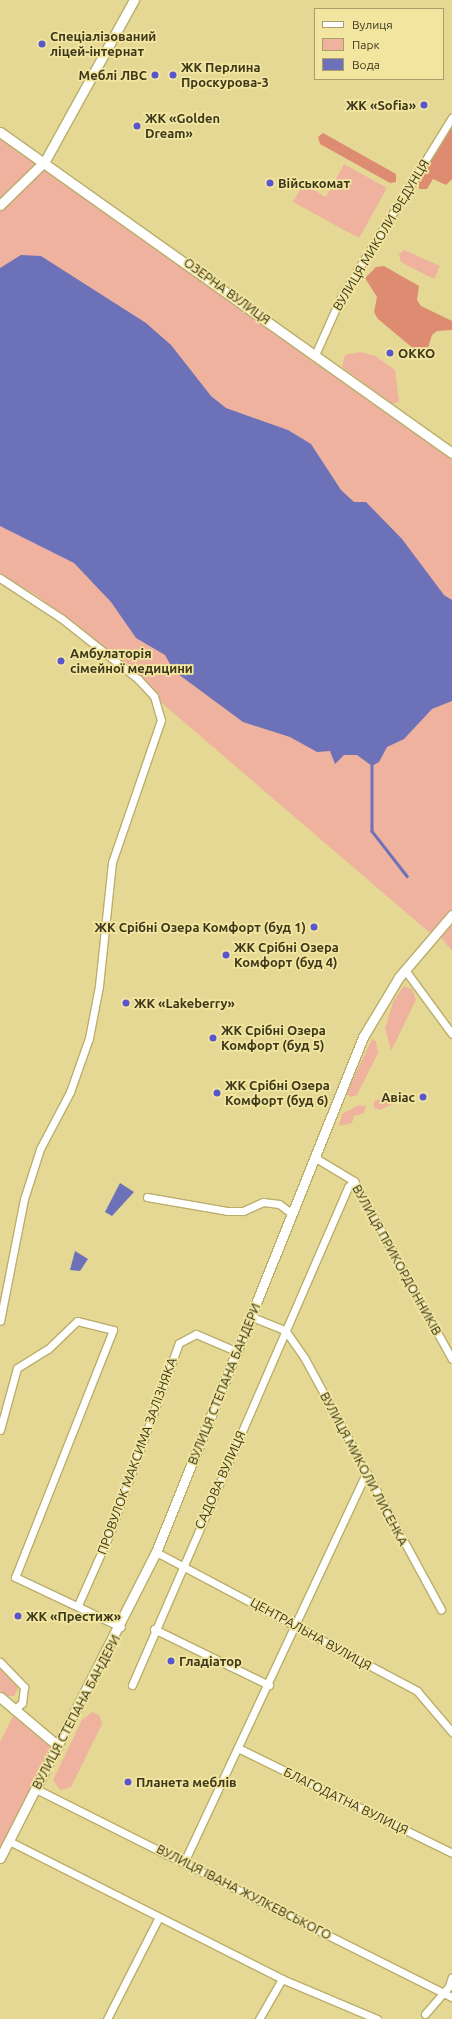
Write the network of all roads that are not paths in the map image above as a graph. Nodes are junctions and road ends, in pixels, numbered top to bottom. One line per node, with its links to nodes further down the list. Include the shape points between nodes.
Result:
1 (134, 0): 4 (main road)
2 (452, 118): 6 (street, ВУЛИЦЯ МИКОЛИ ФЕДУНЦЯ, via 341,297)
3 (0, 132): 4 (main road, ОЗЕРНА ВУЛИЦЯ)
4 (45, 160): 5 (main road); 6 (main road, ОЗЕРНА ВУЛИЦЯ)
5 (0, 205)
6 (315, 355): 7 (main road, ОЗЕРНА ВУЛИЦЯ)
7 (452, 454)
8 (0, 578): 17 (street, via 61,618 138,679 154,696 161,720 112,862 100,986 90,1038 70,1092 40,1150 24,1198)
9 (452, 915): 10 (main road, ВУЛИЦЯ СТЕПАНА БАНДЕРИ)
10 (405, 970): 11 (street); 12 (main road, ВУЛИЦЯ СТЕПАНА БАНДЕРИ, via 363,1037)
11 (452, 1034)
12 (314, 1157): 13 (street, ВУЛИЦЯ ПРИКОРДОННИКІВ); 15 (main road, ВУЛИЦЯ СТЕПАНА БАНДЕРИ)
13 (354, 1181): 18 (street, САДОВА ВУЛИЦЯ, via 348,1187); 20 (street, ВУЛИЦЯ ПРИКОРДОННИКІВ)
14 (147, 1197): 15 (street, via 227,1211 243,1211 263,1202 279,1204)
15 (291, 1213): 16 (main road, ВУЛИЦЯ СТЕПАНА БАНДЕРИ)
16 (252, 1317): 18 (street); 19 (main road, ВУЛИЦЯ СТЕПАНА БАНДЕРИ)
17 (0, 1321)
18 (285, 1330): 22 (street, ВУЛИЦЯ МИКОЛИ ЛИСЕНКА, via 305,1359); 24 (street, САДОВА ВУЛИЦЯ)
19 (238, 1352): 23 (main road, ВУЛИЦЯ СТЕПАНА БАНДЕРИ); 25 (street, ПРОВУЛОК МАКСИМА ЗАЛІЗНЯКА, via 196,1334 180,1344 109,1535)
20 (452, 1359)
21 (0, 1430): 25 (street, via 17,1368 48,1349 77,1321 113,1330 16,1577)
22 (366, 1474): 26 (street, ВУЛИЦЯ МИКОЛИ ЛИСЕНКА); 28 (street)
23 (156, 1552): 24 (street, ЦЕНТРАЛЬНА ВУЛИЦЯ); 27 (main road, ВУЛИЦЯ СТЕПАНА БАНДЕРИ)
24 (182, 1566): 28 (street, ЦЕНТРАЛЬНА ВУЛИЦЯ); 29 (street, САДОВА ВУЛИЦЯ)
25 (78, 1605): 27 (street)
26 (441, 1609)
27 (121, 1627): 36 (main road, ВУЛИЦЯ СТЕПАНА БАНДЕРИ)
28 (296, 1627): 32 (street); 35 (street, ЦЕНТРАЛЬНА ВУЛИЦЯ, via 417,1691)
29 (154, 1629): 31 (street, САДОВА ВУЛИЦЯ); 32 (street)
30 (0, 1662): 34 (street, via 24,1688 22,1703)
31 (132, 1685)
32 (269, 1685): 37 (street)
33 (0, 1697): 34 (main road)
34 (14, 1710): 36 (main road)
35 (452, 1732)
36 (58, 1746): 38 (main road, ВУЛИЦЯ СТЕПАНА БАНДЕРИ)
37 (240, 1749): 40 (street, БЛАГОДАТНА ВУЛИЦЯ); 42 (street)
38 (36, 1789): 39 (main road, ВУЛИЦЯ СТЕПАНА БАНДЕРИ); 42 (street, ВУЛИЦЯ ІВАНА ЖУЛКЕВСЬКОГО)
39 (9, 1841): 41 (main road, ВУЛИЦЯ СТЕПАНА БАНДЕРИ); 43 (street)
40 (452, 1853)
41 (0, 1858)
42 (184, 1862): 46 (street, ВУЛИЦЯ ІВАНА ЖУЛКЕВСЬКОГО)
43 (159, 1917): 45 (street); 49 (street)
44 (452, 1977): 46 (street)
45 (282, 1979): 50 (street); 51 (street)
46 (443, 1993): 47 (street, ВУЛИЦЯ ІВАНА ЖУЛКЕВСЬКОГО); 48 (street)
47 (452, 1997)
48 (425, 2014)
49 (107, 2019)
50 (259, 2019)
51 (377, 2019)

